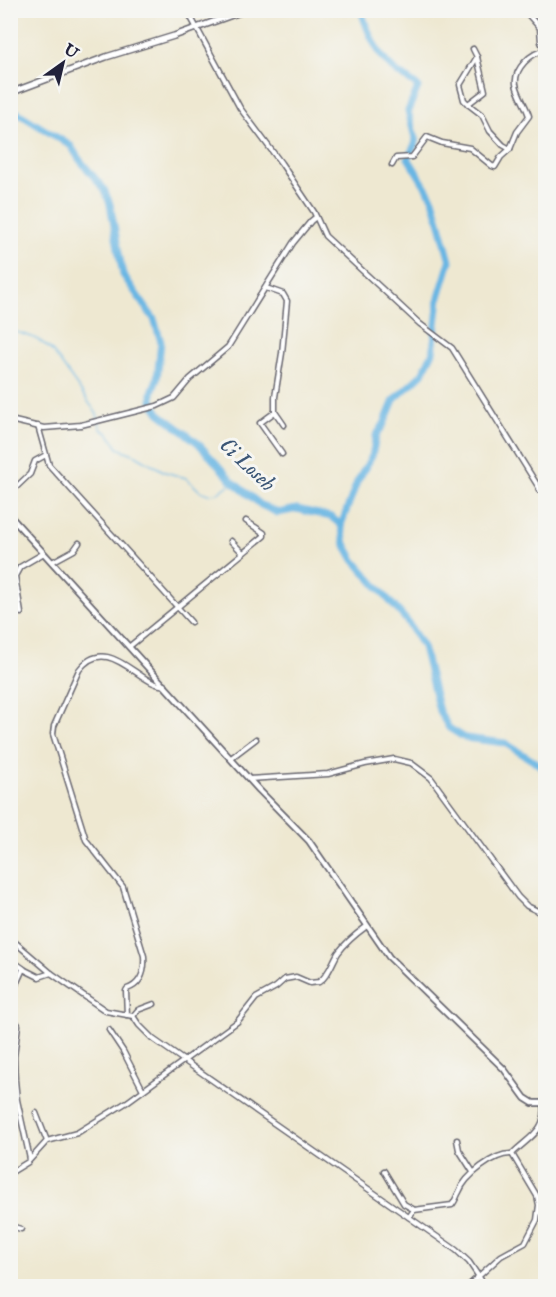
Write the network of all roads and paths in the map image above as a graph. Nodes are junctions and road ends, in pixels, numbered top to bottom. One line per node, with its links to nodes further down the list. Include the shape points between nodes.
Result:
1 (187, 10): 4 (street)
2 (246, 10): 4 (main road)
3 (525, 10): 6 (street, via 540,28)
4 (195, 27): 8 (main road); 12 (street, via 240,108)
5 (473, 49): 7 (street)
6 (545, 51): 10 (street, via 530,57 516,79 529,116)
7 (477, 57): 9 (street, via 460,85); 9 (street, via 485,92)
8 (10, 93)
9 (468, 104): 10 (street)
10 (510, 149): 11 (street, via 493,167 472,149 427,137 407,158 396,158)
11 (392, 165)
12 (316, 218): 13 (street, via 293,243); 21 (street, via 332,244 452,348)
13 (266, 288): 14 (street, via 284,295 287,301); 17 (street, via 228,347 190,379 174,399 98,422 55,428)
14 (275, 412): 16 (street); 18 (street, via 260,423)
15 (10, 420): 17 (street)
16 (284, 425)
17 (38, 426): 19 (street)
18 (282, 454)
19 (46, 455): 22 (street, via 35,461 30,474); 31 (street, via 69,487)
20 (546, 486): 21 (street)
21 (539, 490): 23 (street)
22 (10, 493)
23 (546, 499)
24 (10, 516): 28 (street)
25 (246, 520): 29 (street, via 264,535)
26 (231, 541): 29 (street)
27 (79, 543): 30 (street)
28 (44, 553): 30 (street); 32 (street, via 20,567 15,576)
29 (243, 553): 31 (street)
30 (52, 562): 34 (street)
31 (178, 606): 33 (street); 34 (street)
32 (21, 613)
33 (191, 622)
34 (130, 646): 35 (street)
35 (165, 685): 37 (street); 46 (street, via 155,684 119,661 94,658 79,670 53,730 86,840 123,887 144,956 142,976 126,991)
36 (255, 739): 37 (street)
37 (231, 758): 38 (street)
38 (249, 779): 39 (street, via 328,774 394,759 411,763 431,778 518,897); 40 (street, via 318,852)
39 (546, 915)
40 (367, 926): 49 (street, via 338,953 323,980 316,984 296,976 285,979 256,998 237,1022); 51 (street, via 389,957 504,1070 525,1098)
41 (10, 938): 44 (street)
42 (10, 958): 43 (street)
43 (24, 969): 44 (street, via 39,977); 56 (street, via 11,995 12,1016 18,1026 14,1058 17,1100)
44 (51, 973): 46 (street, via 106,1011)
45 (154, 1004): 47 (street)
46 (127, 1015): 47 (street)
47 (133, 1016): 49 (street, via 153,1039)
48 (109, 1030): 50 (street)
49 (185, 1061): 50 (street); 63 (street)
50 (143, 1090): 54 (street, via 78,1133)
51 (545, 1103): 55 (street, via 543,1124)
52 (36, 1113): 54 (street)
53 (457, 1140): 58 (street)
54 (47, 1141): 56 (street)
55 (512, 1154): 58 (street, via 501,1155); 62 (street, via 537,1196)
56 (30, 1159): 59 (street)
57 (384, 1171): 60 (street, via 404,1204)
58 (473, 1172): 60 (street, via 453,1205)
59 (10, 1173)
60 (414, 1210): 63 (street)
61 (546, 1210): 62 (street)
62 (538, 1213): 67 (street, via 525,1243 501,1256)
63 (408, 1216): 67 (street, via 456,1250)
64 (10, 1220): 65 (street)
65 (12, 1228): 66 (street)
66 (21, 1228)
67 (480, 1277): 68 (street); 69 (street)
68 (468, 1287)
69 (485, 1287)

